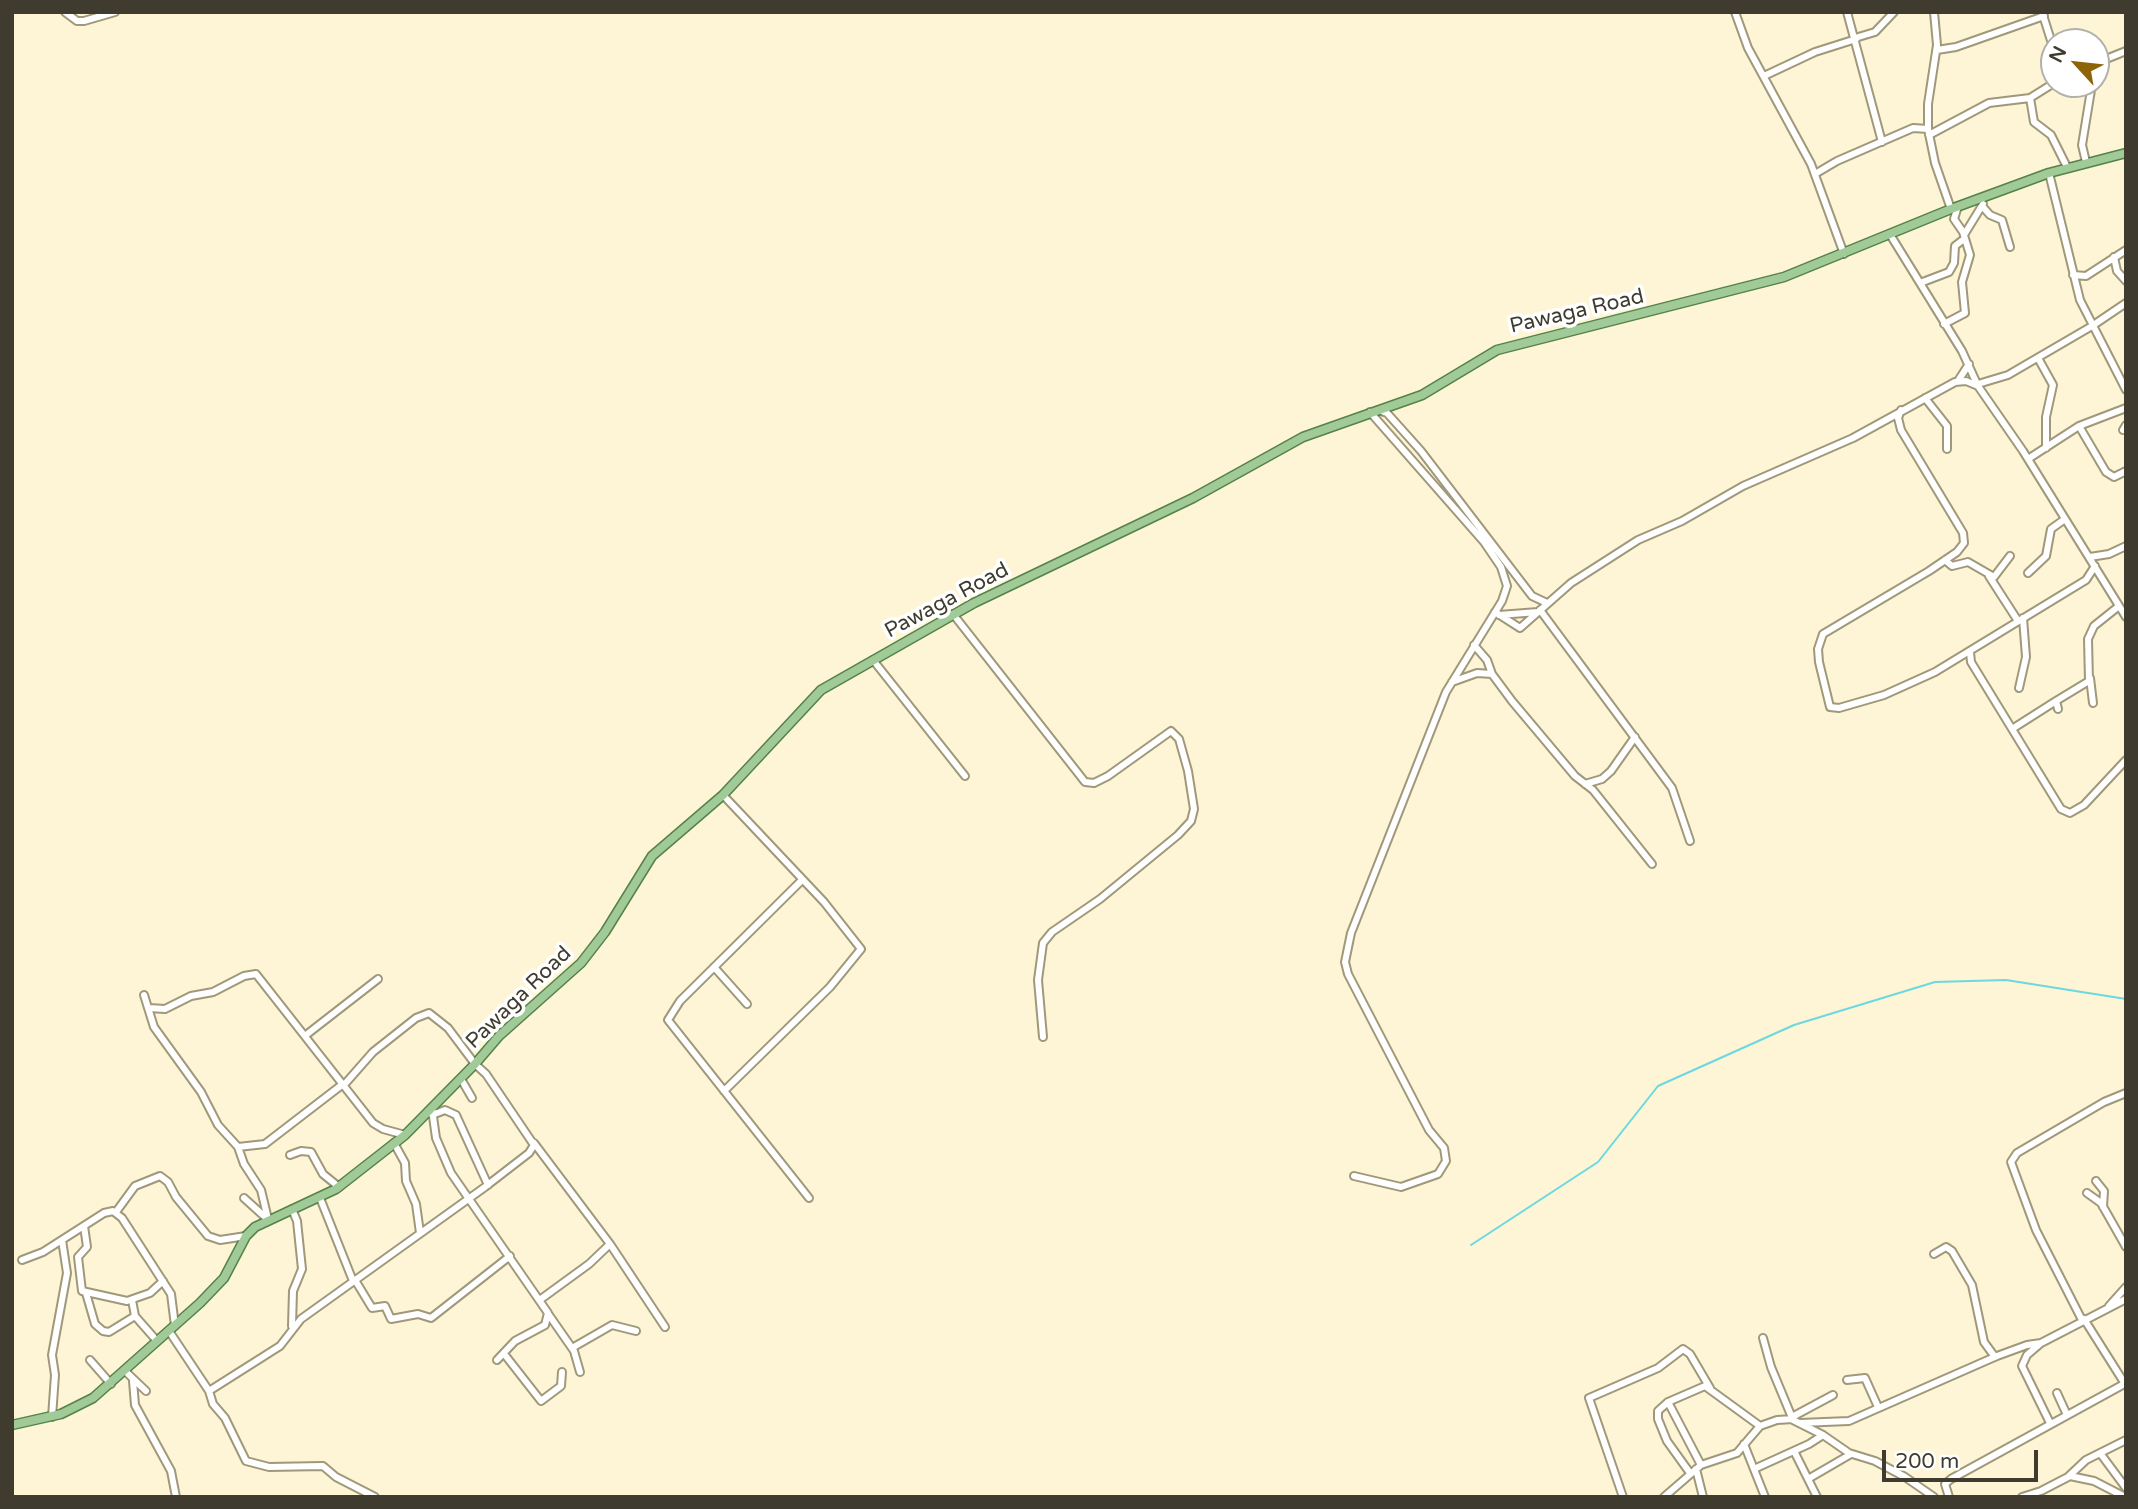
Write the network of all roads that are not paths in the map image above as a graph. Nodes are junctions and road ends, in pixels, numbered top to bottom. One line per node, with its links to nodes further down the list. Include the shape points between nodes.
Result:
1 (65, 12): 2 (street, via 77,21)
2 (115, 12)
3 (1735, 12): 10 (street)
4 (1847, 12): 8 (street)
5 (1894, 12): 8 (street, via 1875,32)
6 (1934, 12): 9 (street)
7 (2043, 14): 9 (street)
8 (1855, 38): 10 (street); 15 (street)
9 (1937, 50): 14 (street, via 1928,104)
10 (1764, 76): 20 (street)
11 (2040, 92): 12 (street)
12 (2030, 98): 14 (street, via 1989,103); 18 (street, via 2034,122 2051,135)
13 (2090, 98): 17 (street, via 2082,145)
14 (1929, 132): 15 (street, via 1913,128); 23 (street, via 1935,163)
15 (1882, 142): 20 (street)
16 (2125, 155): 17 (main road, Pawaga Road)
17 (2086, 162): 18 (main road, Pawaga Road)
18 (2067, 167): 19 (main road, Pawaga Road)
19 (2049, 173): 21 (main road, Pawaga Road); 30 (street)
20 (1815, 174): 28 (street)
21 (1987, 197): 22 (street); 23 (main road, Pawaga Road)
22 (1982, 206): 25 (street); 26 (street, via 2003,220)
23 (1955, 207): 24 (main road, Pawaga Road); 25 (street, via 1954,219)
24 (1891, 236): 28 (main road, Pawaga Road); 32 (street)
25 (1964, 237): 32 (street, via 1954,248 1949,272); 34 (street, via 1970,255 1962,282 1965,313)
26 (2010, 247)
27 (2126, 250): 29 (street)
28 (1844, 254): 44 (main road, Pawaga Road, via 1739,290 1506,346 1422,395)
29 (2114, 257): 30 (street, via 2086,275); 31 (street, via 2117,271)
30 (2073, 275): 35 (street)
31 (2126, 281)
32 (1920, 283): 34 (street)
33 (2126, 303): 35 (street)
34 (1944, 324): 37 (street)
35 (2092, 327): 36 (street); 40 (street)
36 (2038, 358): 39 (street); 46 (street, via 2053,385)
37 (1969, 364): 38 (street); 39 (street)
38 (1958, 381): 39 (street); 41 (street)
39 (1978, 385): 48 (street)
40 (2126, 390)
41 (1926, 398): 43 (street); 47 (street, via 1947,426)
42 (2126, 408): 45 (street)
43 (1901, 410): 54 (street, via 1901,430 1963,533 1962,547); 58 (street, via 1853,438 1743,486 1638,540)
44 (1374, 411): 58 (street, via 1387,413 1422,451 1532,596); 61 (main road, Pawaga Road, via 1303,437 1193,498); 62 (street, via 1501,567 1507,586)
45 (2079, 426): 46 (street); 49 (street, via 2106,472 2114,477)
46 (2046, 448): 48 (street)
47 (1947, 449)
48 (2028, 459): 50 (street)
49 (2126, 471)
50 (2065, 519): 53 (street); 56 (street, via 2053,527 2046,556)
51 (2126, 546): 53 (street)
52 (2010, 556): 57 (street, via 1996,576)
53 (2090, 557): 55 (street)
54 (1945, 560): 57 (street, via 1951,566 1968,562); 66 (street, via 1823,634 1818,649 1827,702 1839,708 1884,695)
55 (2095, 566): 59 (street); 64 (street, via 2086,579)
56 (2028, 573)
57 (1988, 574): 64 (street)
58 (1547, 603): 60 (street)
59 (2119, 606): 63 (street); 69 (street, via 2090,635)
60 (1539, 611): 62 (street); 62 (street, via 1520,628); 76 (street)
61 (953, 614): 67 (main road, Pawaga Road); 90 (street, via 1085,782 1108,776 1171,731 1179,738 1188,771 1194,809 1186,827 1046,938 1038,980)
62 (1497, 614): 65 (street)
63 (2125, 615)
64 (2021, 619): 66 (street); 71 (street, via 2026,656)
65 (1474, 645): 68 (street); 70 (street)
66 (1970, 652): 75 (street, via 1971,662)
67 (873, 660): 78 (street); 80 (main road, Pawaga Road, via 812,698)
68 (1492, 674): 70 (street, via 1468,675); 79 (street)
69 (2090, 678): 72 (street); 73 (street)
70 (1450, 682): 103 (street, via 1351,933 1345,962 1429,1130 1444,1148 1446,1161 1438,1174 1401,1187)
71 (2020, 688)
72 (2056, 701): 74 (street); 75 (street)
73 (2093, 703)
74 (2058, 709)
75 (2012, 729): 77 (street, via 2061,809 2070,813 2084,805)
76 (1635, 737): 79 (street, via 1611,771); 81 (street, via 1672,788)
77 (2126, 760)
78 (965, 776)
79 (1586, 784): 82 (street)
80 (723, 795): 83 (street); 91 (main road, Pawaga Road, via 661,846 581,963 499,1036)
81 (1690, 841)
82 (1652, 864)
83 (802, 880): 84 (street); 94 (street, via 859,943 860,952)
84 (714, 967): 87 (street); 94 (street, via 674,1007 668,1020)
85 (378, 979): 89 (street)
86 (144, 995): 88 (street)
87 (747, 1004)
88 (149, 1007): 89 (street, via 165,1009 256,974); 101 (street, via 153,1025 201,1092 218,1125)
89 (306, 1035): 93 (street)
90 (1043, 1037)
91 (475, 1064): 92 (main road, Pawaga Road); 93 (street, via 448,1028 424,1013 373,1052); 100 (street)
92 (461, 1079): 96 (street); 97 (main road, Pawaga Road)
93 (343, 1085): 98 (street, via 373,1123); 101 (street, via 270,1141)
94 (724, 1091): 110 (street)
95 (2126, 1093): 135 (street, via 2104,1101 2017,1153 2011,1162 2036,1230)
96 (472, 1098)
97 (432, 1112): 98 (main road, Pawaga Road); 105 (street, via 445,1110 456,1115); 111 (street, via 447,1166)
98 (405, 1135): 99 (main road, Pawaga Road)
99 (394, 1143): 106 (main road, Pawaga Road); 117 (street, via 405,1163)
100 (534, 1143): 105 (street, via 529,1153); 120 (street)
101 (238, 1147): 115 (street, via 261,1190)
102 (290, 1155): 106 (street, via 311,1152 323,1174)
103 (1354, 1176)
104 (2095, 1181): 112 (street, via 2104,1191)
105 (488, 1185): 111 (street)
106 (339, 1187): 109 (main road, Pawaga Road)
107 (2087, 1193): 112 (street)
108 (244, 1198): 115 (street)
109 (320, 1198): 113 (main road, Pawaga Road); 125 (street)
110 (809, 1198)
111 (468, 1200): 117 (street); 123 (street)
112 (2104, 1207): 121 (street)
113 (292, 1209): 115 (main road, Pawaga Road); 136 (street, via 302,1269 293,1291)
114 (116, 1212): 116 (street, via 107,1211); 118 (street, via 135,1186 160,1176 208,1236 220,1240); 126 (street)
115 (268, 1218): 118 (main road, Pawaga Road)
116 (84, 1226): 119 (street); 128 (street, via 87,1247 78,1260 81,1288)
117 (421, 1233): 125 (street)
118 (246, 1236): 138 (main road, Pawaga Road, via 224,1278)
119 (62, 1240): 124 (street); 163 (street, via 67,1273 52,1355)
120 (610, 1244): 129 (street); 137 (street)
121 (2125, 1246)
122 (1934, 1254): 145 (street, via 1946,1247 1952,1251 1972,1285 1984,1342)
123 (510, 1256): 125 (street, via 431,1318 418,1314 391,1319 386,1306 372,1308); 129 (street)
124 (22, 1260)
125 (354, 1280): 136 (street)
126 (163, 1281): 131 (street); 138 (street, via 173,1299)
127 (2126, 1287): 132 (street)
128 (86, 1293): 131 (street); 134 (street, via 95,1324 103,1331)
129 (541, 1299): 133 (street)
130 (2126, 1299): 132 (street)
131 (132, 1300): 134 (street)
132 (2108, 1307): 135 (street)
133 (549, 1315): 143 (street); 144 (street, via 545,1325 515,1341)
134 (135, 1316): 141 (street)
135 (2083, 1320): 142 (street); 154 (street)
136 (292, 1326): 157 (street, via 280,1346)
137 (665, 1327)
138 (172, 1328): 141 (main road, Pawaga Road); 157 (street)
139 (636, 1331): 143 (street, via 612,1325)
140 (1763, 1338): 164 (street)
141 (157, 1342): 148 (main road, Pawaga Road)
142 (2041, 1343): 145 (street); 166 (street, via 2027,1354 2022,1366)
143 (572, 1348): 150 (street)
144 (505, 1354): 147 (street); 149 (street, via 541,1401 561,1386)
145 (1995, 1357): 161 (street)
146 (90, 1360): 153 (street)
147 (497, 1360)
148 (125, 1371): 152 (street); 153 (main road, Pawaga Road)
149 (562, 1372)
150 (580, 1372)
151 (1847, 1380): 161 (street, via 1865,1378)
152 (133, 1381): 156 (street); 180 (street, via 135,1405 171,1471)
153 (111, 1384): 163 (main road, Pawaga Road, via 80,1406)
154 (2125, 1384): 162 (street)
155 (1710, 1388): 160 (street, via 1700,1387); 168 (street); 182 (street, via 1683,1349 1658,1368 1589,1398)
156 (146, 1391)
157 (209, 1391): 181 (street, via 246,1461 269,1467 323,1466)
158 (2057, 1393): 162 (street)
159 (1833, 1395): 164 (street)
160 (1668, 1402): 175 (street); 175 (street, via 1658,1411 1667,1441)
161 (1878, 1407): 165 (street, via 1846,1422)
162 (2067, 1415): 166 (street)
163 (51, 1417): 167 (main road, Pawaga Road)
164 (1792, 1418): 165 (street); 168 (street)
165 (1800, 1423): 169 (street)
166 (2050, 1423): 188 (street, via 1951,1479 1945,1484)
167 (12, 1425)
168 (1760, 1426): 171 (street)
169 (1823, 1434): 172 (street); 174 (street)
170 (2125, 1441): 173 (street)
171 (1744, 1444): 175 (street, via 1731,1458); 176 (street)
172 (1794, 1451): 176 (street); 178 (street)
173 (2100, 1453): 177 (street); 179 (street)
174 (1852, 1454): 178 (street); 187 (street, via 1875,1461)
175 (1696, 1469): 183 (street); 184 (street)
176 (1755, 1469): 185 (street)
177 (2068, 1476): 189 (street); 190 (street, via 2094,1481)
178 (1808, 1479): 186 (street)
179 (2126, 1488)
180 (176, 1497)
181 (374, 1497)
182 (1623, 1497)
183 (1664, 1497)
184 (1703, 1497)
185 (1765, 1497)
186 (1817, 1497)
187 (1934, 1497)
188 (1949, 1497)
189 (2022, 1497)
190 (2125, 1497)

